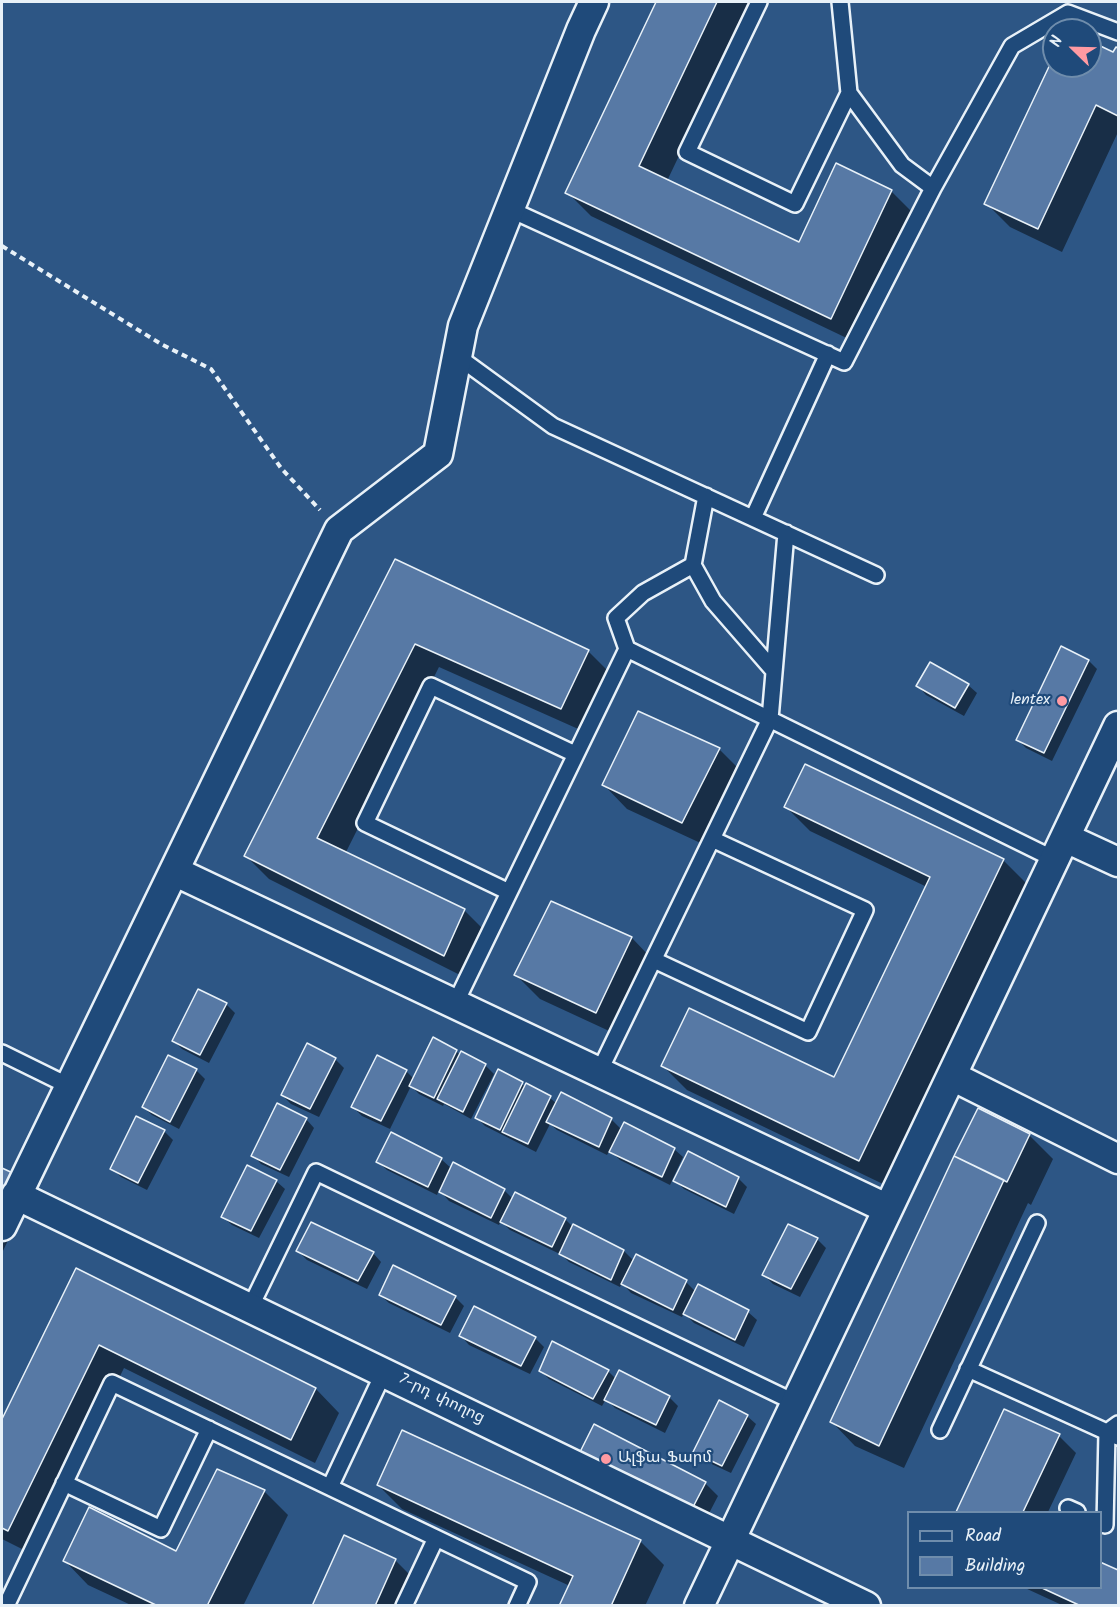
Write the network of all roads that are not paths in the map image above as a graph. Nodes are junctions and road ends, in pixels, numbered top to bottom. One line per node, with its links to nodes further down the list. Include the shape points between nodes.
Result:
1 (594, 2): 7 (street)
2 (759, 2): 5 (lane, via 687,152 795,204)
3 (840, 2): 5 (lane)
4 (1119, 32): 6 (lane, via 1068,13 1012,46)
5 (849, 93): 6 (lane, via 902,165)
6 (933, 188): 8 (lane, via 844,362)
7 (509, 209): 8 (lane); 9 (street, via 463,326)
8 (828, 354): 11 (lane)
9 (458, 356): 10 (lane, via 553,426); 23 (street, via 438,454 339,531)
10 (706, 496): 11 (lane); 13 (lane)
11 (753, 518): 12 (lane)
12 (786, 533): 14 (lane); 16 (lane)
13 (693, 565): 15 (lane, via 643,593 616,618); 16 (lane, via 713,601)
14 (876, 574)
15 (627, 649): 17 (lane); 19 (lane)
16 (774, 670): 17 (lane)
17 (770, 719): 20 (lane); 21 (lane)
18 (1119, 726): 21 (street)
19 (575, 754): 24 (lane); 24 (lane, via 431,686 365,823)
20 (712, 839): 25 (lane); 25 (lane, via 865,910 808,1032)
21 (1061, 849): 22 (street); 29 (street)
22 (1119, 862)
23 (174, 871): 26 (street); 30 (street)
24 (509, 892): 26 (lane)
25 (654, 960): 28 (lane)
26 (455, 1004): 28 (street)
27 (2, 1053): 30 (lane)
28 (599, 1072): 33 (street)
29 (952, 1076): 31 (street); 33 (street)
30 (69, 1086): 32 (street)
31 (1119, 1159)
32 (16, 1195): 35 (street); 36 (street, 7-րդ փողոց)
33 (888, 1209): 39 (street)
34 (1037, 1223): 37 (lane)
35 (2, 1226)
36 (250, 1308): 38 (street, 7-րդ փողոց); 39 (lane, via 316,1172)
37 (968, 1369): 41 (lane); 42 (lane)
38 (384, 1372): 44 (lane); 47 (street, 7-րդ փողոց)
39 (796, 1402): 47 (street)
40 (209, 1430): 43 (lane, via 160,1529); 43 (lane, via 112,1383); 44 (lane)
41 (940, 1430)
42 (1115, 1431): 45 (lane)
43 (64, 1483): 48 (lane)
44 (330, 1487): 46 (lane)
45 (1108, 1526)
46 (436, 1538): 49 (lane); 50 (lane, via 528,1582)
47 (730, 1540): 51 (street); 52 (street, 7-րդ փողոց)
48 (6, 1596)
49 (404, 1605)
50 (517, 1605)
51 (699, 1605)
52 (866, 1605)

